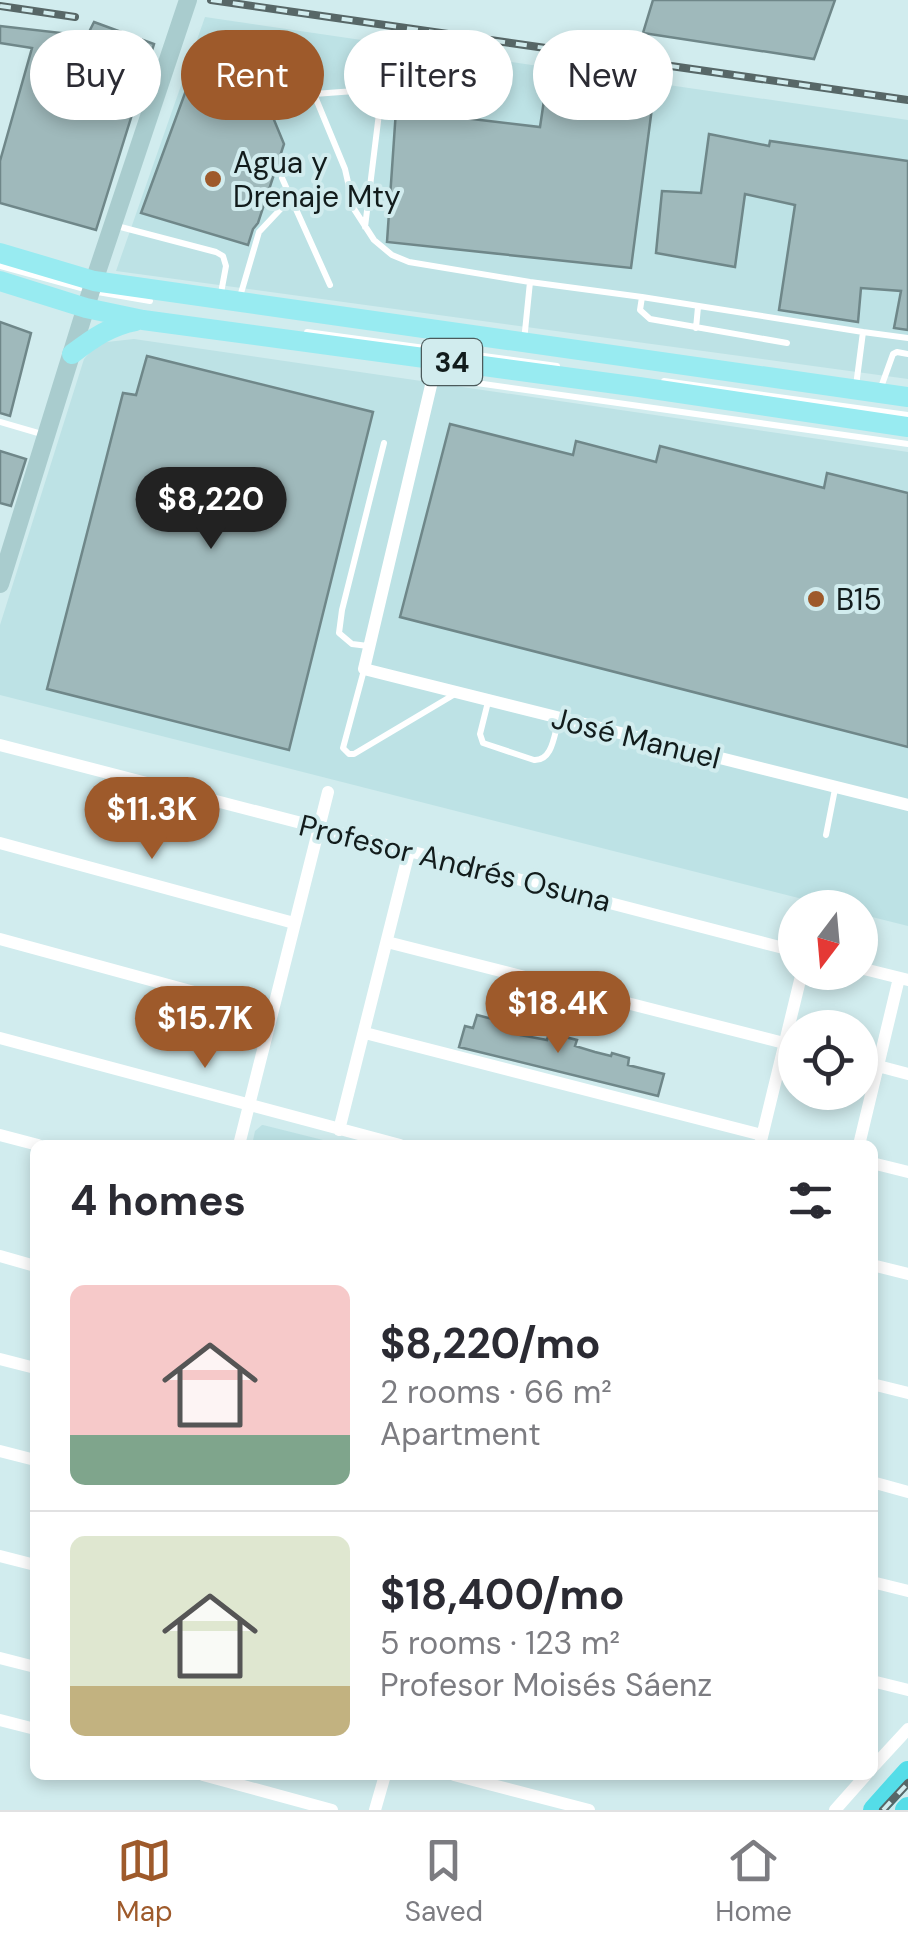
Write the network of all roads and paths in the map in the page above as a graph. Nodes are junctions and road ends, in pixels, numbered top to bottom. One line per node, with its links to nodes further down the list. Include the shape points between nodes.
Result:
1 (188, 0): 6 (street)
2 (344, 93): 7 (lane, via 314,94)
3 (378, 120): 7 (lane)
4 (282, 178): 5 (lane)
5 (291, 198): 11 (lane); 14 (lane, via 259,232)
6 (113, 225): 12 (street); 14 (lane, via 223,256)
7 (366, 227): 10 (lane, via 392,255 409,262)
8 (0, 253): 12 (main road, 34)
9 (0, 274): 12 (main road, 34)
10 (530, 282): 13 (lane); 23 (lane)
11 (330, 285)
12 (90, 295): 14 (main road, 34); 16 (main road, 34); 25 (street)
13 (642, 297): 15 (lane); 18 (lane, via 646,317)
14 (230, 300): 23 (main road, 34)
15 (698, 307): 18 (lane); 21 (lane)
16 (147, 312): 25 (main road); 27 (main road, 34)
17 (226, 324): 19 (lane)
18 (696, 328): 24 (lane)
19 (281, 330)
20 (299, 332): 28 (lane)
21 (863, 332): 22 (lane); 30 (lane)
22 (908, 338)
23 (524, 341): 30 (main road, 34)
24 (787, 343)
25 (72, 354): 37 (street)
26 (908, 354): 31 (lane, via 893,354)
27 (436, 359): 33 (lane); 36 (main road, 34); 39 (lane); 41 (street)
28 (567, 367)
29 (664, 381): 34 (lane)
30 (856, 389): 31 (main road, 34)
31 (879, 392): 32 (main road, 34)
32 (908, 397)
33 (908, 408)
34 (908, 415)
35 (0, 422): 37 (lane)
36 (908, 428)
37 (46, 436): 40 (street)
38 (384, 444): 41 (lane, via 339,633)
39 (908, 444)
40 (0, 584)
41 (370, 647): 42 (street)
42 (364, 669): 43 (street, José Manuel); 43 (lane, via 343,748 348,754)
43 (457, 693): 44 (street, José Manuel)
44 (489, 701): 45 (street, José Manuel); 45 (lane, via 483,743 534,760 547,756)
45 (559, 719): 47 (street, José Manuel)
46 (0, 744): 50 (street, Profesor Andrés Osuna)
47 (836, 788): 49 (street, José Manuel); 51 (lane)
48 (328, 792): 50 (street)
49 (908, 806)
50 (320, 828): 53 (street, Profesor Andrés Osuna); 54 (street)
51 (826, 835)
52 (0, 843): 54 (street)
53 (410, 852): 56 (street); 57 (street, Profesor Andrés Osuna)
54 (294, 923): 60 (street)
55 (0, 940): 60 (street)
56 (387, 942): 61 (street); 63 (street)
57 (778, 947)
58 (878, 972): 59 (street)
59 (904, 979): 64 (street)
60 (271, 1013): 67 (street)
61 (365, 1033): 69 (street); 73 (street)
62 (0, 1038): 67 (street)
63 (778, 1041)
64 (878, 1066): 66 (street)
65 (778, 1068): 73 (street)
66 (908, 1074)
67 (249, 1104): 69 (street); 71 (street)
68 (867, 1110): 74 (street)
69 (340, 1130): 72 (street)
70 (0, 1135): 75 (street)
71 (240, 1140)
72 (380, 1140)
73 (761, 1140)
74 (860, 1140)
75 (30, 1143)
76 (878, 1164): 77 (street)
77 (908, 1172)
78 (0, 1256): 79 (street)
79 (30, 1265)
80 (878, 1266): 81 (street)
81 (908, 1274)
82 (0, 1359): 83 (street)
83 (30, 1367)
84 (878, 1386): 85 (street)
85 (908, 1393)
86 (0, 1452): 87 (street)
87 (30, 1459)
88 (878, 1484): 89 (street)
89 (908, 1492)
90 (0, 1556): 91 (street)
91 (30, 1563)
92 (878, 1584): 93 (street)
93 (908, 1591)
94 (0, 1658): 95 (street)
95 (30, 1666)
96 (878, 1682): 97 (street)
97 (908, 1690)
98 (0, 1720): 99 (street)
99 (30, 1729)
100 (908, 1729): 101 (street)
101 (878, 1762)
102 (908, 1772): 111 (highway)
103 (221, 1780): 107 (street)
104 (384, 1780): 108 (street)
105 (473, 1780): 109 (street)
106 (860, 1780): 110 (street)
107 (332, 1810)
108 (376, 1810)
109 (589, 1810)
110 (836, 1810)
111 (874, 1810)

